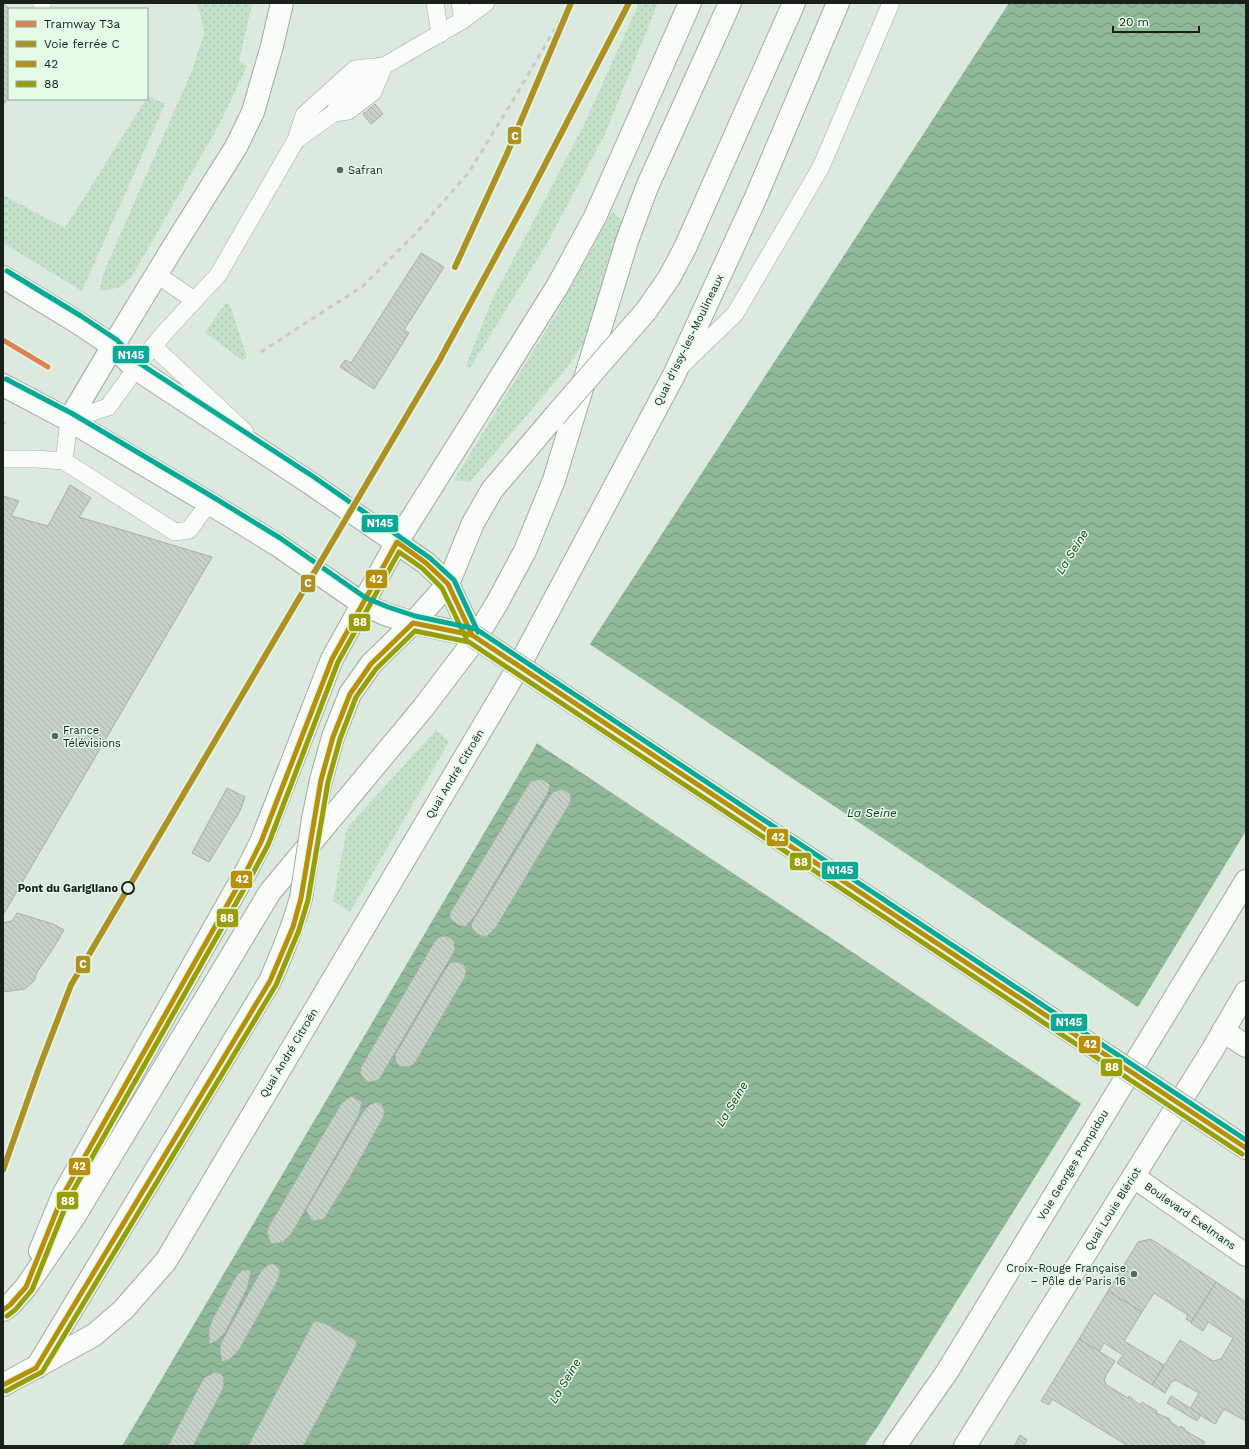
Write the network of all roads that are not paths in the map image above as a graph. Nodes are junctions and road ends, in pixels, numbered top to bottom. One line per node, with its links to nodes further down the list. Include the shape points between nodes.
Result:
1 (282, 3): 14 (main road, via 253,112 236,147)
2 (434, 3): 11 (lane)
3 (460, 3): 10 (lane)
4 (486, 3): 10 (lane)
5 (690, 3): 27 (main road, via 595,218 557,287)
6 (730, 3): 31 (main road, via 647,187 629,235 554,480 525,552 497,603)
7 (794, 3): 28 (main road, bridge, via 685,248 669,278 646,311 492,490 473,523)
8 (838, 3): 20 (main road, Quai d'Issy-les-Moulineaux, via 756,197)
9 (891, 3): 20 (lane, via 821,167 759,275 735,314)
10 (463, 20): 11 (lane)
11 (440, 34): 12 (lane)
12 (384, 66): 13 (lane, via 373,92 348,111 334,114); 13 (lane, via 355,69 304,116)
13 (296, 140): 16 (lane, via 218,275)
14 (156, 274): 16 (lane); 17 (main road)
15 (3, 277): 17 (main road)
16 (194, 300): 18 (lane)
17 (113, 346): 19 (main road); 22 (main road)
18 (153, 346): 19 (lane); 25 (lane)
19 (135, 368): 22 (lane, via 108,406); 25 (main road)
20 (675, 373): 32 (main road, Quai d'Issy-les-Moulineaux)
21 (3, 385): 22 (main road)
22 (69, 420): 24 (lane); 26 (main road)
23 (3, 459): 24 (lane)
24 (64, 461): 26 (lane, via 175,532 188,530)
25 (276, 461): 27 (main road)
26 (209, 503): 29 (main road, via 276,544)
27 (397, 542): 28 (main road, via 426,563); 29 (main road)
28 (448, 584): 30 (main road); 31 (main road)
29 (363, 604): 30 (main road); 40 (main road, via 332,659 247,870 63,1195)
30 (413, 623): 31 (main road); 42 (main road, bridge, via 371,664 350,694 333,737 321,780 301,898 288,939 270,981)
31 (472, 638): 37 (main road, bridge); 40 (main road, via 423,708 270,892 74,1217)
32 (519, 666): 42 (main road, Quai André Citroën, via 166,1261 123,1310 94,1336)
33 (1246, 881): 44 (main road, Voie Georges Pompidou, via 946,1372)
34 (1246, 992): 35 (main road, Quai Louis Blériot)
35 (1223, 1032): 36 (main road); 38 (main road, Quai Louis Blériot)
36 (1246, 1046)
37 (1246, 1148)
38 (1134, 1177): 39 (main road, Boulevard Exelmans); 45 (main road, Quai Louis Blériot)
39 (1246, 1255)
40 (26, 1287): 41 (main road)
41 (3, 1310)
42 (36, 1368): 43 (main road, Quai André Citroën)
43 (3, 1385)
44 (895, 1446)
45 (965, 1446)

